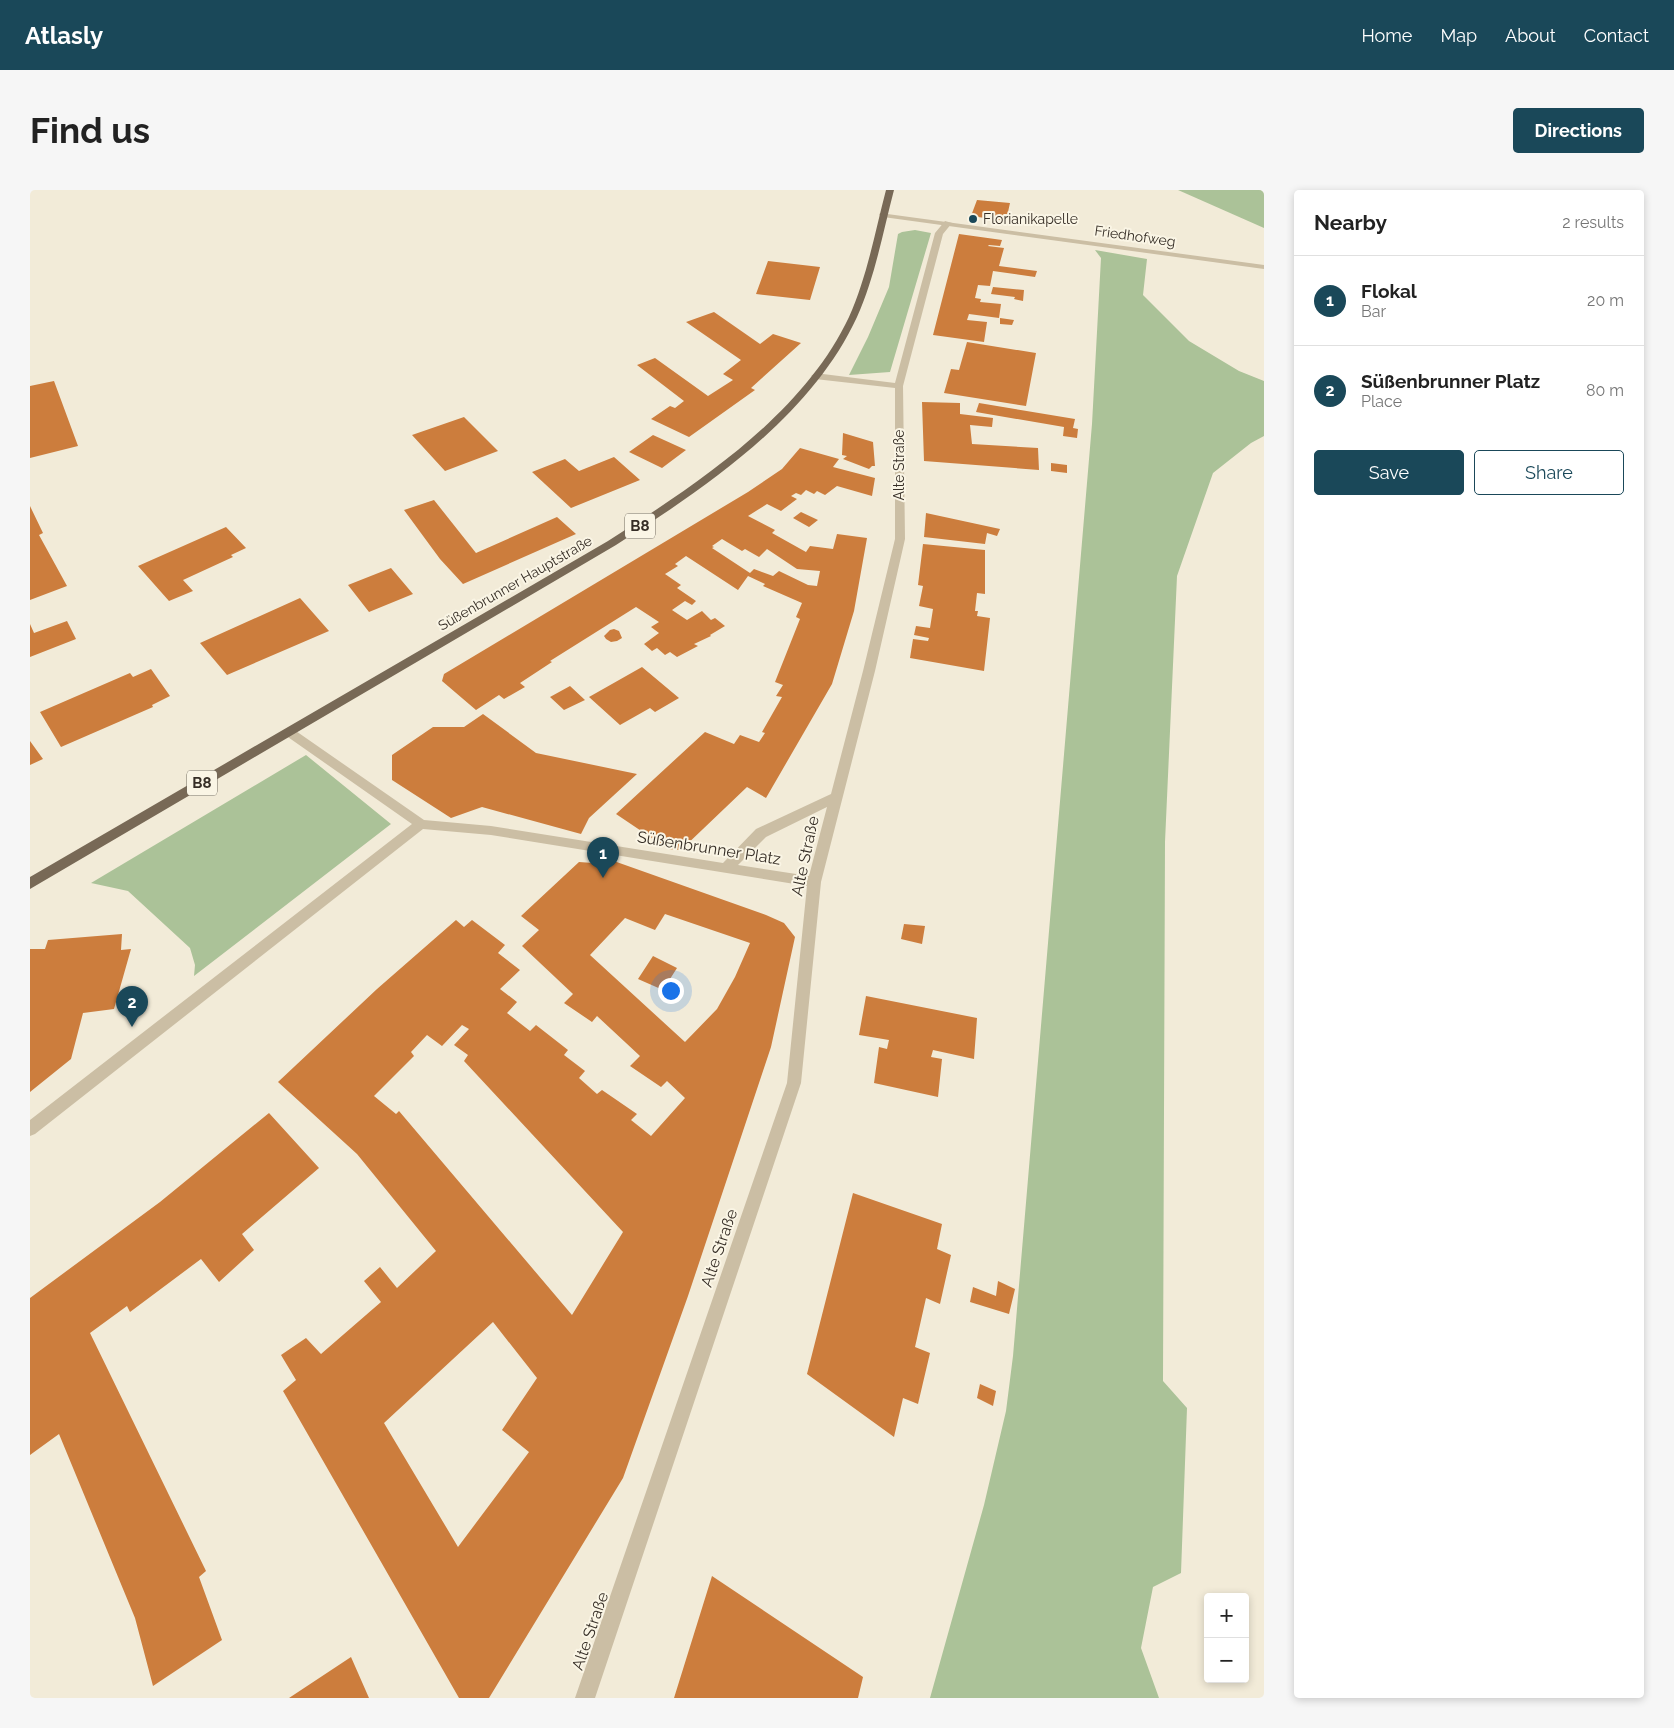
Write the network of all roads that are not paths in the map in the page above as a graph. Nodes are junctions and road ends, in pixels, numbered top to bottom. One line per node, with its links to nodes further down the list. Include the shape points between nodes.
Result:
1 (890, 190): 2 (main road, Süßenbrunner Hauptstraße / B8)
2 (883, 215): 3 (street, Friedhofweg); 5 (main road, Süßenbrunner Hauptstraße / B8, via 857,309 832,355)
3 (948, 223): 4 (street, Friedhofweg); 6 (street, Alte Straße, via 939,233)
4 (1264, 267)
5 (815, 376): 6 (street); 7 (main road, Süßenbrunner Hauptstraße / B8, via 746,445 655,516)
6 (899, 386): 8 (street, Alte Straße, via 900,539)
7 (289, 732): 9 (street, Süßenbrunner Platz); 12 (main road, Süßenbrunner Hauptstraße / B8)
8 (836, 797): 10 (street, Alte Straße, via 761,833); 11 (street, Alte Straße)
9 (421, 824): 10 (street, Süßenbrunner Platz, via 442,829 494,830); 13 (street)
10 (726, 870): 11 (street, Süßenbrunner Platz)
11 (814, 882): 14 (street, Alte Straße, via 794,1083)
12 (30, 884)
13 (30, 1128)
14 (586, 1698)

